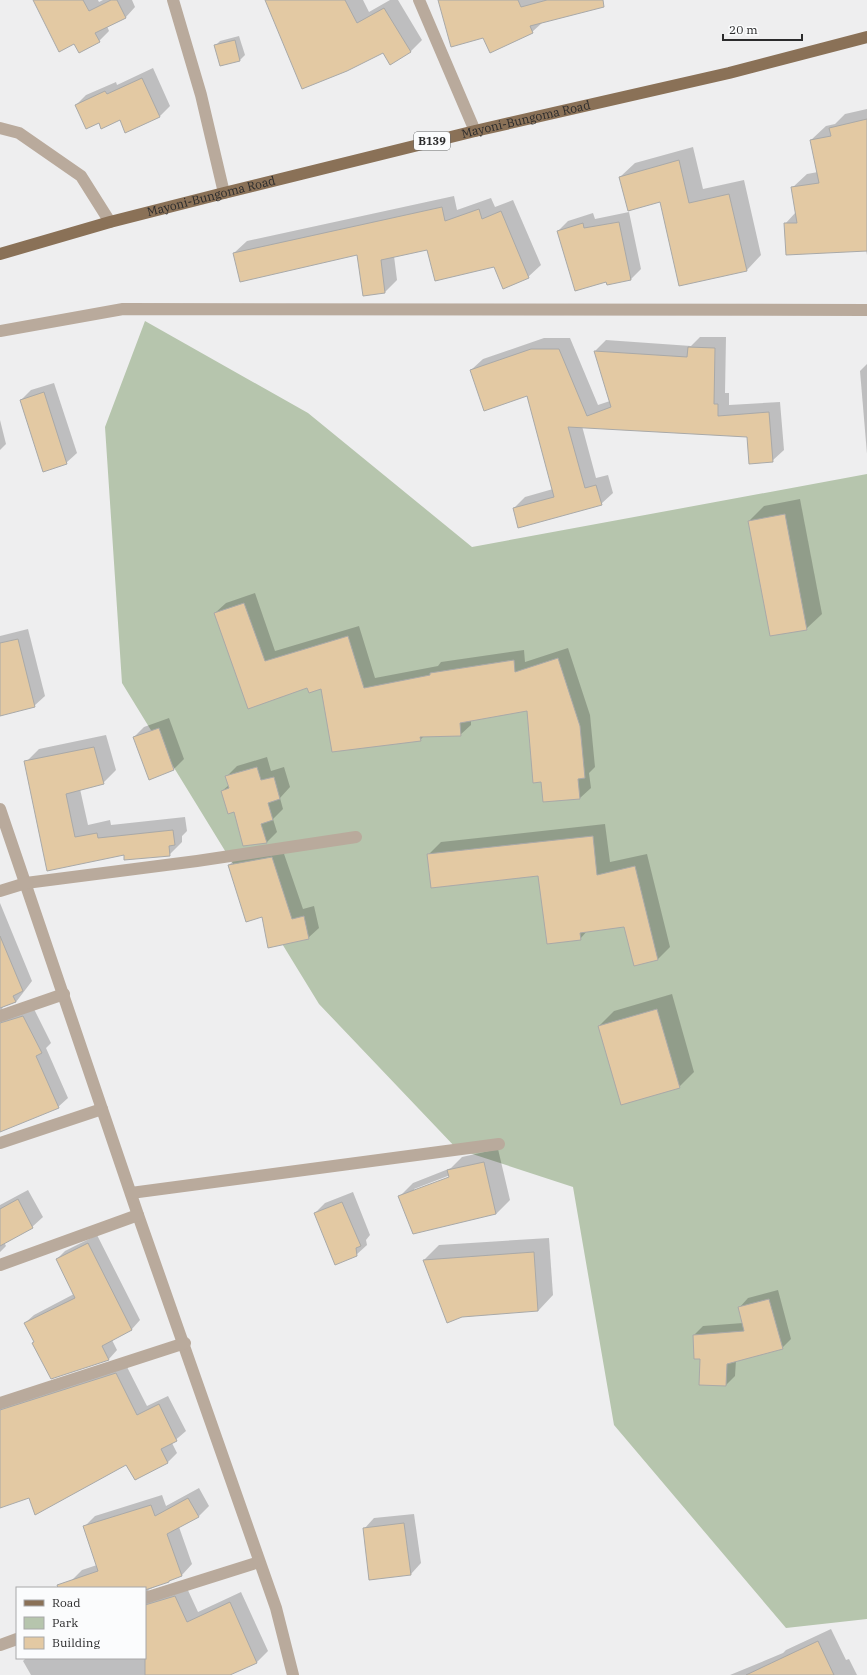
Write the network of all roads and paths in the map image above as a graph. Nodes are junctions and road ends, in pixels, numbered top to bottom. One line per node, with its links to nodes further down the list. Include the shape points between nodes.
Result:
1 (173, 0): 6 (street, via 201,95)
2 (419, 0): 5 (street)
3 (867, 37): 5 (main road, Mayoni-Bungoma Road / B139, via 729,73)
4 (0, 128): 7 (street, via 19,133 81,176)
5 (475, 131): 6 (main road, Mayoni-Bungoma Road / B139)
6 (224, 194): 7 (main road, Mayoni-Bungoma Road / B139)
7 (110, 222): 8 (main road, Mayoni-Bungoma Road / B139)
8 (0, 254)
9 (867, 310): 10 (street, via 123,309)
10 (0, 331)
11 (0, 809): 13 (street)
12 (356, 837): 13 (street)
13 (26, 883): 14 (street); 15 (street)
14 (0, 891)
15 (64, 994): 16 (street); 17 (street)
16 (0, 1016)
17 (102, 1109): 18 (street); 20 (street)
18 (0, 1143)
19 (499, 1144): 20 (street)
20 (131, 1193): 21 (street)
21 (138, 1215): 22 (street); 23 (street)
22 (0, 1265)
23 (184, 1343): 24 (street); 25 (street)
24 (0, 1402)
25 (259, 1562): 26 (street); 29 (street, via 276,1608)
26 (146, 1598)
27 (16, 1639): 28 (street)
28 (0, 1645)
29 (293, 1675)

